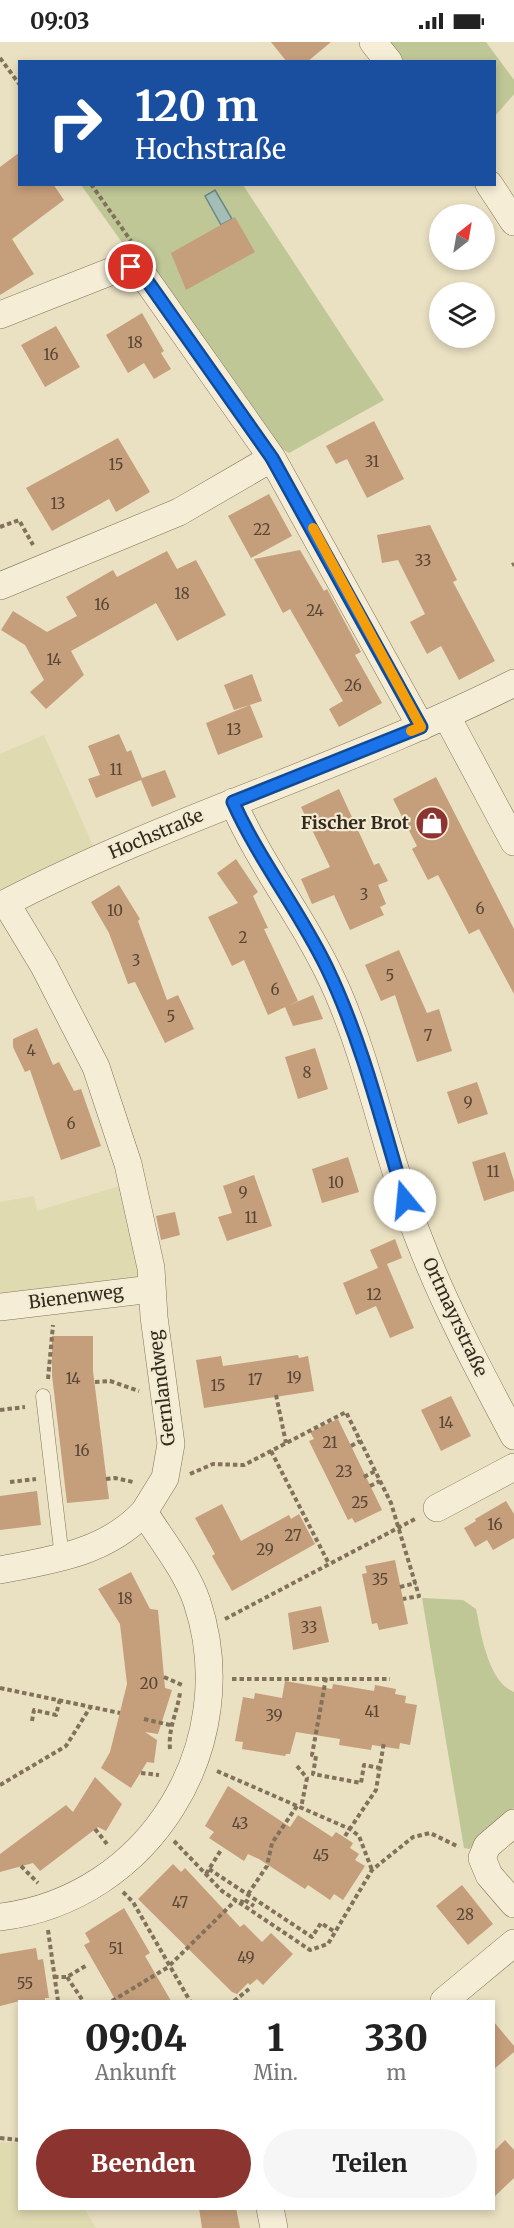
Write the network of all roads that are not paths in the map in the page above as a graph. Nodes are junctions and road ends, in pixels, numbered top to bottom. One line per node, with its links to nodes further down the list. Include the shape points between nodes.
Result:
1 (373, 42): 2 (street)
2 (387, 60)
3 (490, 186): 4 (street)
4 (514, 222)
5 (0, 315): 6 (street, via 128,267 143,275)
6 (272, 458): 7 (street, via 179,512); 10 (street)
7 (0, 586)
8 (514, 683): 9 (street, Hochstraße)
9 (447, 717): 10 (street, Hochstraße); 12 (street)
10 (421, 727): 11 (street, Hochstraße)
11 (233, 802): 13 (street, Hochstraße); 17 (street, Ortmayrstraße, via 248,836 326,967 354,1035 419,1240)
12 (514, 842)
13 (3, 904): 14 (street, Gernlandweg, via 47,972 103,1083 128,1164)
14 (152, 1289): 15 (street, Bienenweg); 20 (street, Gernlandweg, via 171,1444 158,1492)
15 (0, 1307)
16 (44, 1400): 21 (lane)
17 (514, 1436)
18 (514, 1467): 19 (street)
19 (437, 1508)
20 (144, 1512): 21 (street, Gernlandweg, via 118,1536); 25 (street, via 190,1585 203,1625 209,1695 201,1747 174,1806 128,1859 64,1899)
21 (62, 1558): 22 (street, Gernlandweg)
22 (0, 1570)
23 (514, 1822): 24 (street, via 487,1846 482,1858 489,1875)
24 (514, 1904)
25 (0, 1917)
26 (514, 1943): 27 (street)
27 (445, 2000)
28 (270, 2210): 29 (street)
29 (274, 2228)

